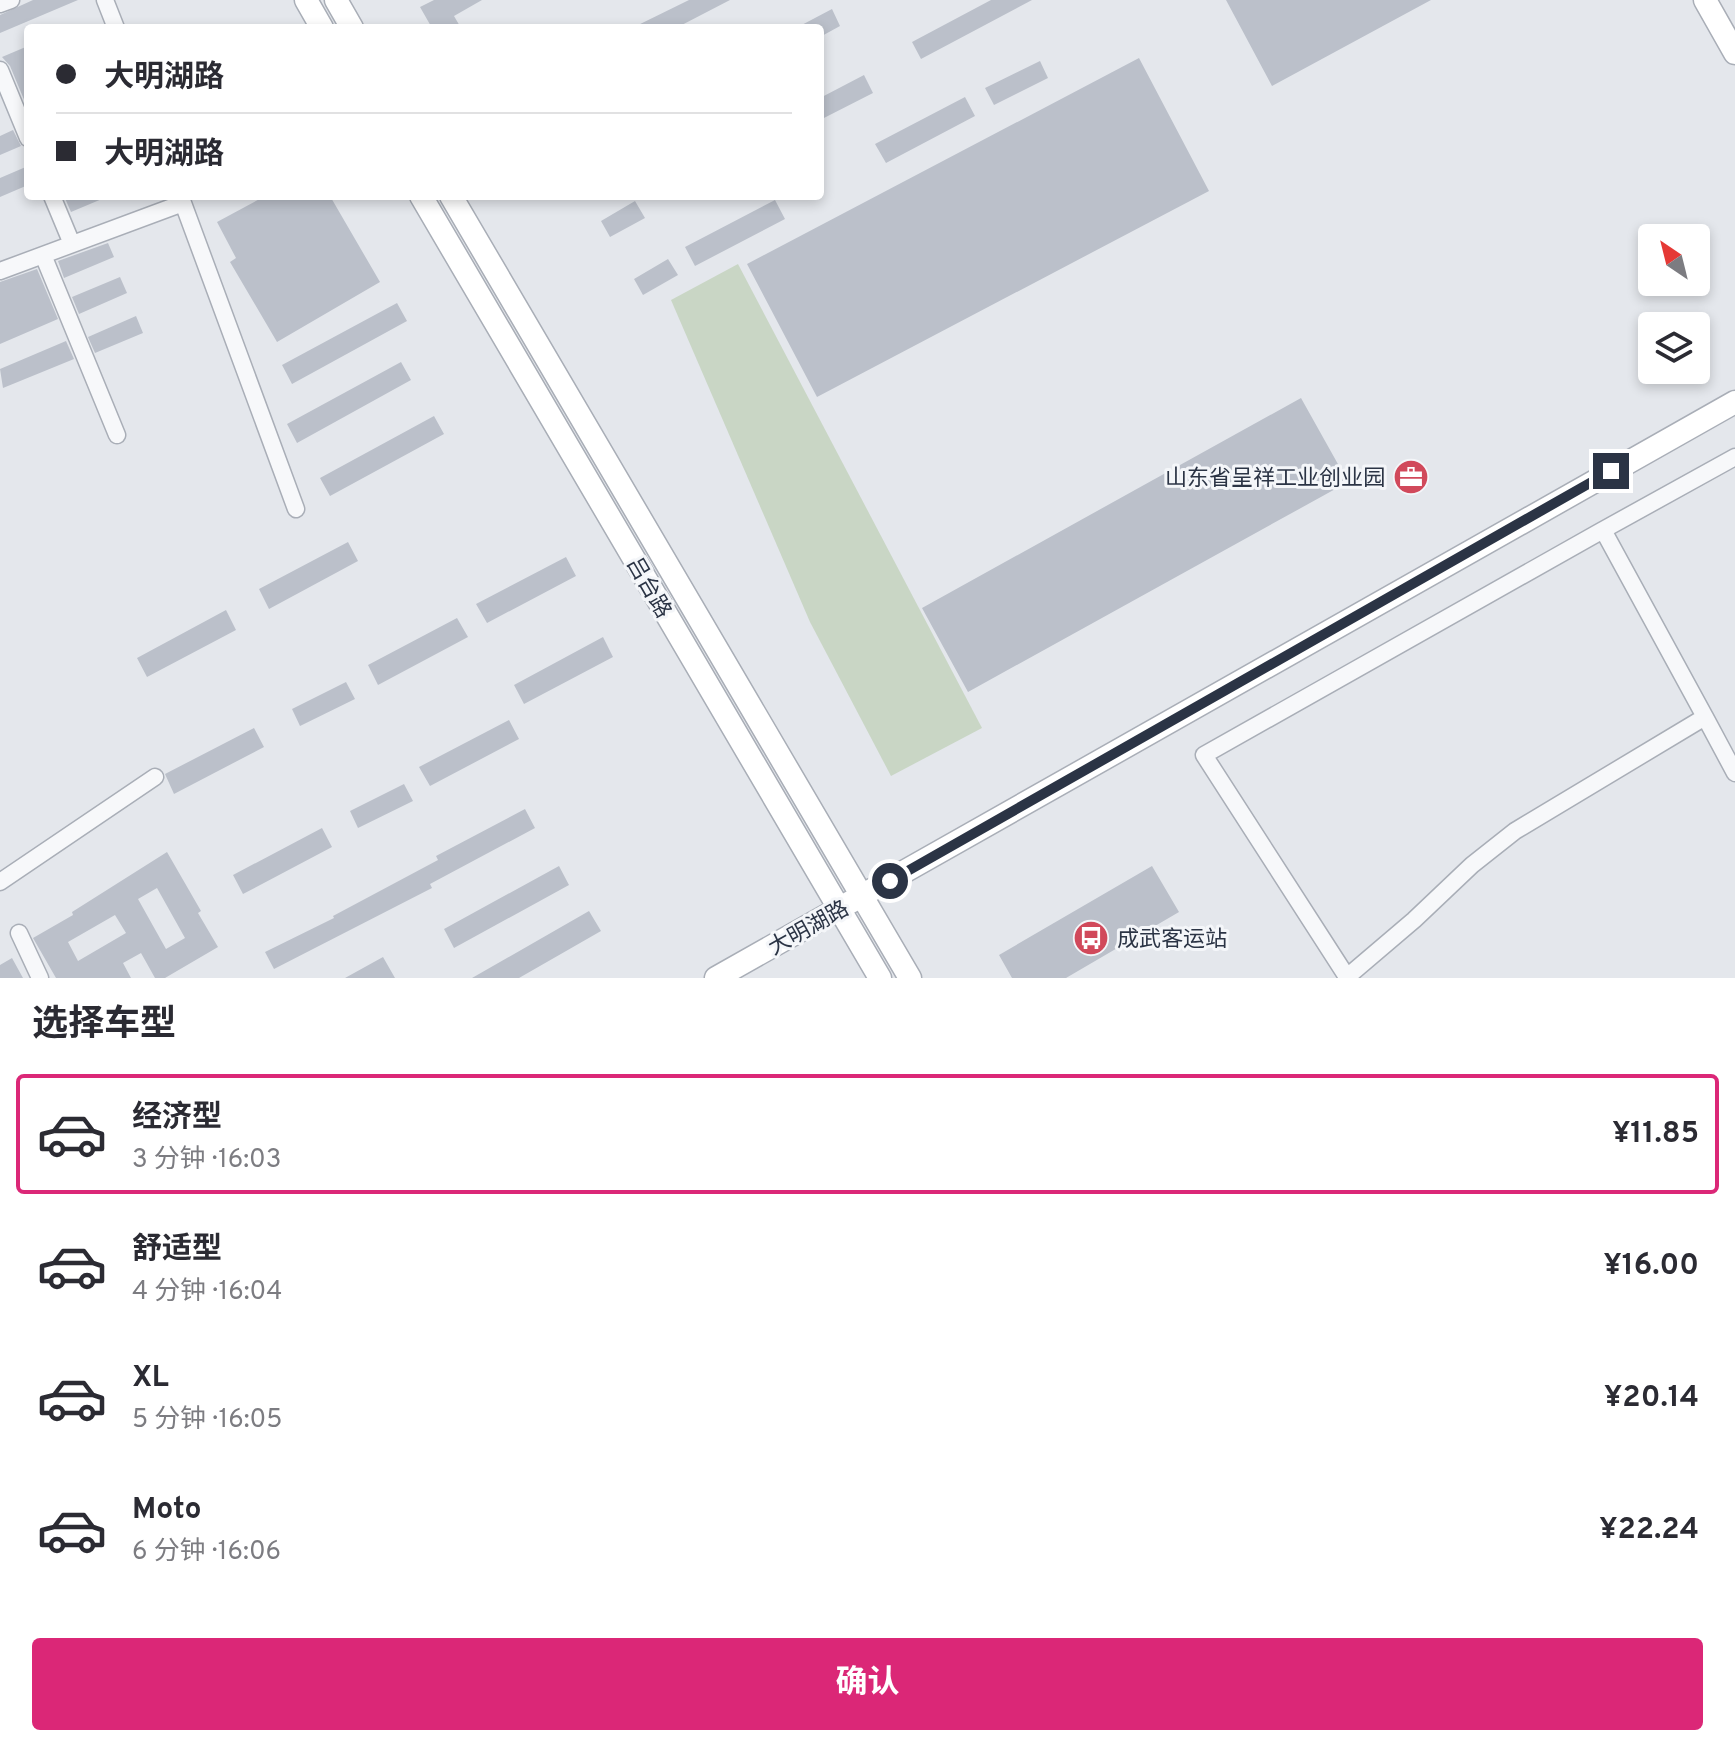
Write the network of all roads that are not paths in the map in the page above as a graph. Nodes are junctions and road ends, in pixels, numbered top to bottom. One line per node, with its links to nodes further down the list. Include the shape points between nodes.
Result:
1 (11, 0): 6 (street)
2 (105, 0): 7 (street)
3 (306, 0): 8 (main road)
4 (336, 0): 9 (main road)
5 (1705, 0): 10 (main road)
6 (0, 4)
7 (114, 24)
8 (320, 24)
9 (350, 24)
10 (1735, 53)
11 (0, 70): 12 (street)
12 (24, 128)
13 (54, 200): 18 (street)
14 (179, 200): 18 (street)
15 (181, 200): 24 (street)
16 (423, 200): 31 (main road, 吕台路)
17 (453, 200): 30 (main road, 吕台路)
18 (72, 244): 19 (street)
19 (43, 255): 20 (street); 22 (street)
20 (0, 271)
21 (1735, 402): 30 (main road, 大明湖路)
22 (117, 435)
23 (1735, 457): 25 (street)
24 (296, 509)
25 (1603, 530): 26 (street); 37 (street, via 1204,755)
26 (1705, 717): 27 (street); 37 (street, via 1515,831)
27 (1735, 773)
28 (155, 777): 29 (street)
29 (0, 882)
30 (862, 897): 31 (main road, 大明湖路); 36 (main road, 吕台路)
31 (839, 909): 34 (main road, 大明湖路); 35 (main road, 吕台路)
32 (19, 933): 33 (street)
33 (40, 978)
34 (716, 978)
35 (880, 978)
36 (910, 978)
37 (1347, 978)

